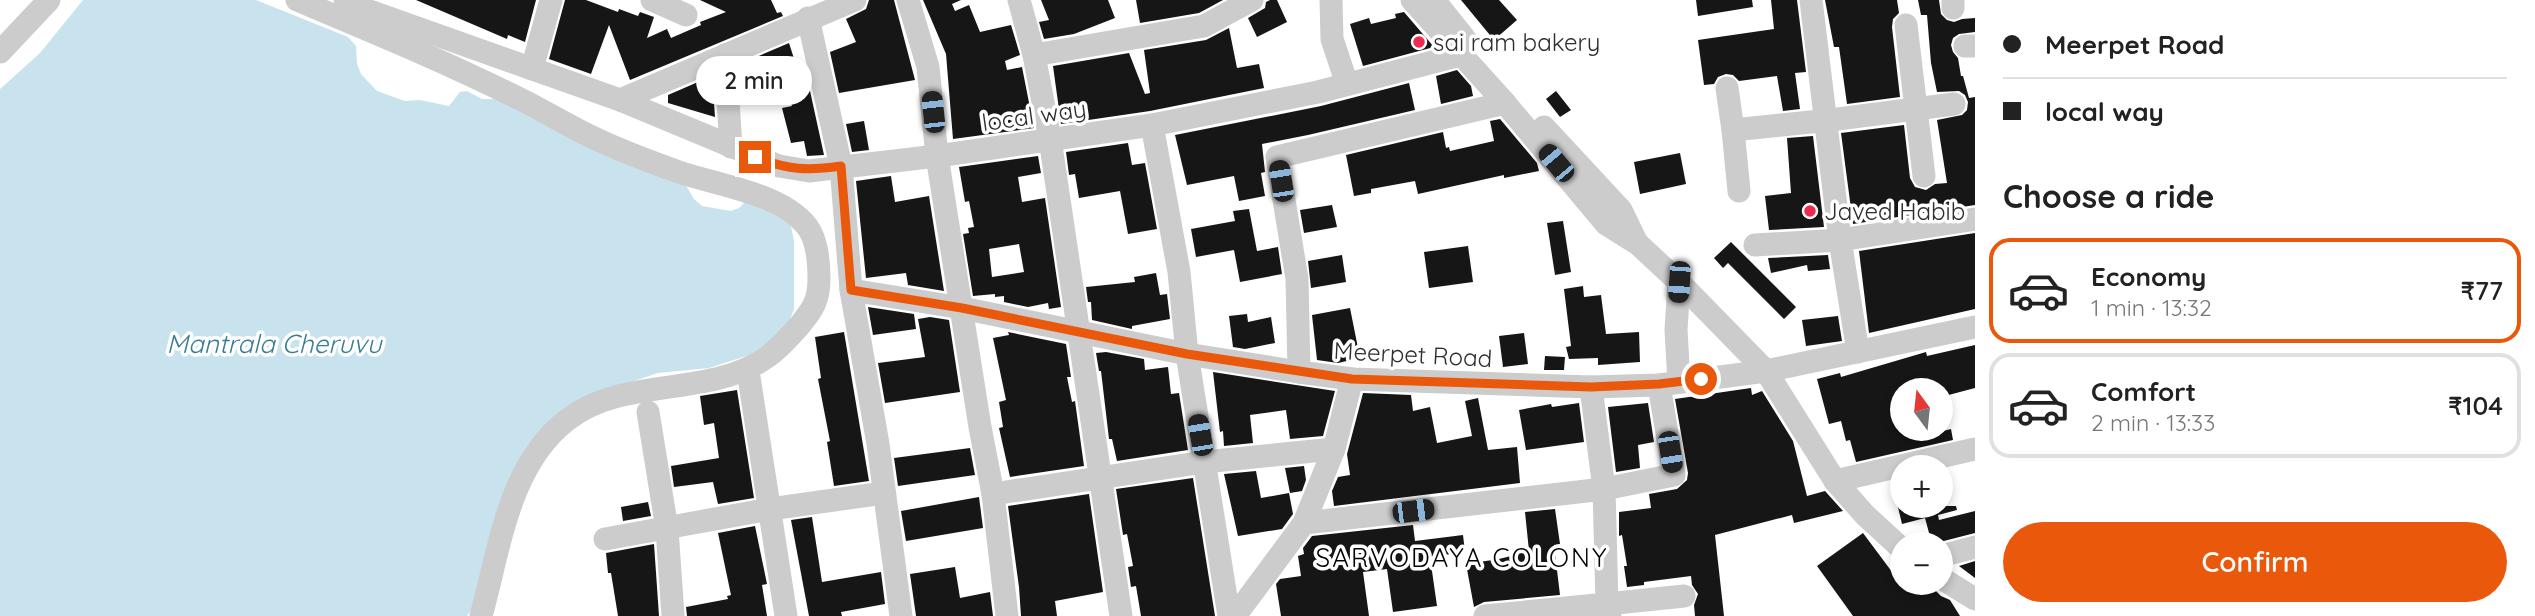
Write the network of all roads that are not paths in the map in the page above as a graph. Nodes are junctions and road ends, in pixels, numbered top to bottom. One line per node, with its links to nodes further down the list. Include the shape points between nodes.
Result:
1 (48, 0): 17 (street)
2 (297, 0): 74 (street, via 518,98 593,138 786,208 807,225 814,242 819,295 793,334 767,357 708,381 614,396 590,405 540,445 509,508)
3 (551, 0): 21 (street)
4 (652, 0): 14 (street)
5 (855, 0): 15 (street)
6 (908, 0): 33 (street, via 928,67)
7 (1019, 0): 19 (street)
8 (1252, 0): 19 (street, via 1204,26)
9 (1331, 0): 22 (street, via 1332,38)
10 (1412, 0): 20 (street)
11 (1434, 0): 39 (street, via 1620,211)
12 (1811, 0): 28 (street)
13 (356, 3): 21 (street, local way)
14 (685, 15)
15 (808, 18): 18 (street); 34 (street)
16 (1906, 25): 27 (street)
17 (0, 52)
18 (725, 55): 24 (street); 32 (street)
19 (1034, 55): 31 (street)
20 (1460, 55): 22 (street, local way); 25 (street)
21 (532, 69): 24 (street, local way)
22 (1347, 84): 29 (street, local way)
23 (1727, 88): 30 (street)
24 (620, 100): 32 (street, local way)
25 (1505, 103): 39 (street, via 1606,224); 49 (street, via 1277,157 1297,279)
26 (1954, 104): 27 (street)
27 (1916, 107): 28 (street); 35 (street)
28 (1825, 121): 30 (street); 38 (street)
29 (1152, 125): 31 (street, local way); 47 (street, via 1179,272)
30 (1733, 130): 36 (street)
31 (1050, 139): 33 (street, local way); 45 (street)
32 (732, 147): 34 (street, local way, via 779,166 809,171)
33 (937, 156): 34 (street, local way); 43 (street)
34 (841, 166): 42 (street)
35 (1924, 176)
36 (1739, 191)
37 (1975, 219): 38 (street)
38 (1840, 240): 40 (street); 46 (street)
39 (1638, 244): 41 (street)
40 (1755, 244)
41 (1679, 282): 48 (street); 52 (street)
42 (851, 290): 43 (street, Meerpet Road); 61 (street)
43 (962, 308): 45 (street, Meerpet Road); 62 (street)
44 (1975, 327): 46 (street, Meerpet Road)
45 (1077, 331): 47 (street, Meerpet Road); 58 (street)
46 (1858, 352): 48 (street, Meerpet Road)
47 (1187, 354): 49 (street, Meerpet Road); 57 (street)
48 (1766, 371): 52 (street, Meerpet Road); 59 (street)
49 (1299, 372): 51 (street, Meerpet Road)
50 (750, 377): 63 (street)
51 (1352, 379): 53 (street, Meerpet Road); 55 (street)
52 (1669, 383): 53 (street, Meerpet Road); 60 (street, via 1674,475)
53 (1591, 387): 60 (street)
54 (648, 412): 65 (street)
55 (1334, 449): 57 (street); 64 (street)
56 (1975, 449): 59 (street)
57 (1204, 462): 58 (street); 80 (street)
58 (1100, 479): 62 (street); 79 (street)
59 (1835, 481): 67 (street)
60 (1604, 489): 64 (street); 73 (street)
61 (884, 493): 63 (street); 77 (street)
62 (993, 494): 78 (street)
63 (770, 509): 65 (street); 76 (street)
64 (1304, 523): 80 (street)
65 (667, 529): 66 (street); 75 (street)
66 (605, 539)
67 (1890, 539)
68 (1975, 547): 69 (street)
69 (1953, 553)
70 (1953, 585): 72 (street)
71 (1685, 596): 73 (street)
72 (1975, 599)
73 (1608, 610): 81 (street)
74 (481, 616)
75 (673, 616)
76 (786, 616)
77 (901, 616)
78 (1007, 616)
79 (1121, 616)
80 (1232, 616)
81 (1485, 616)

